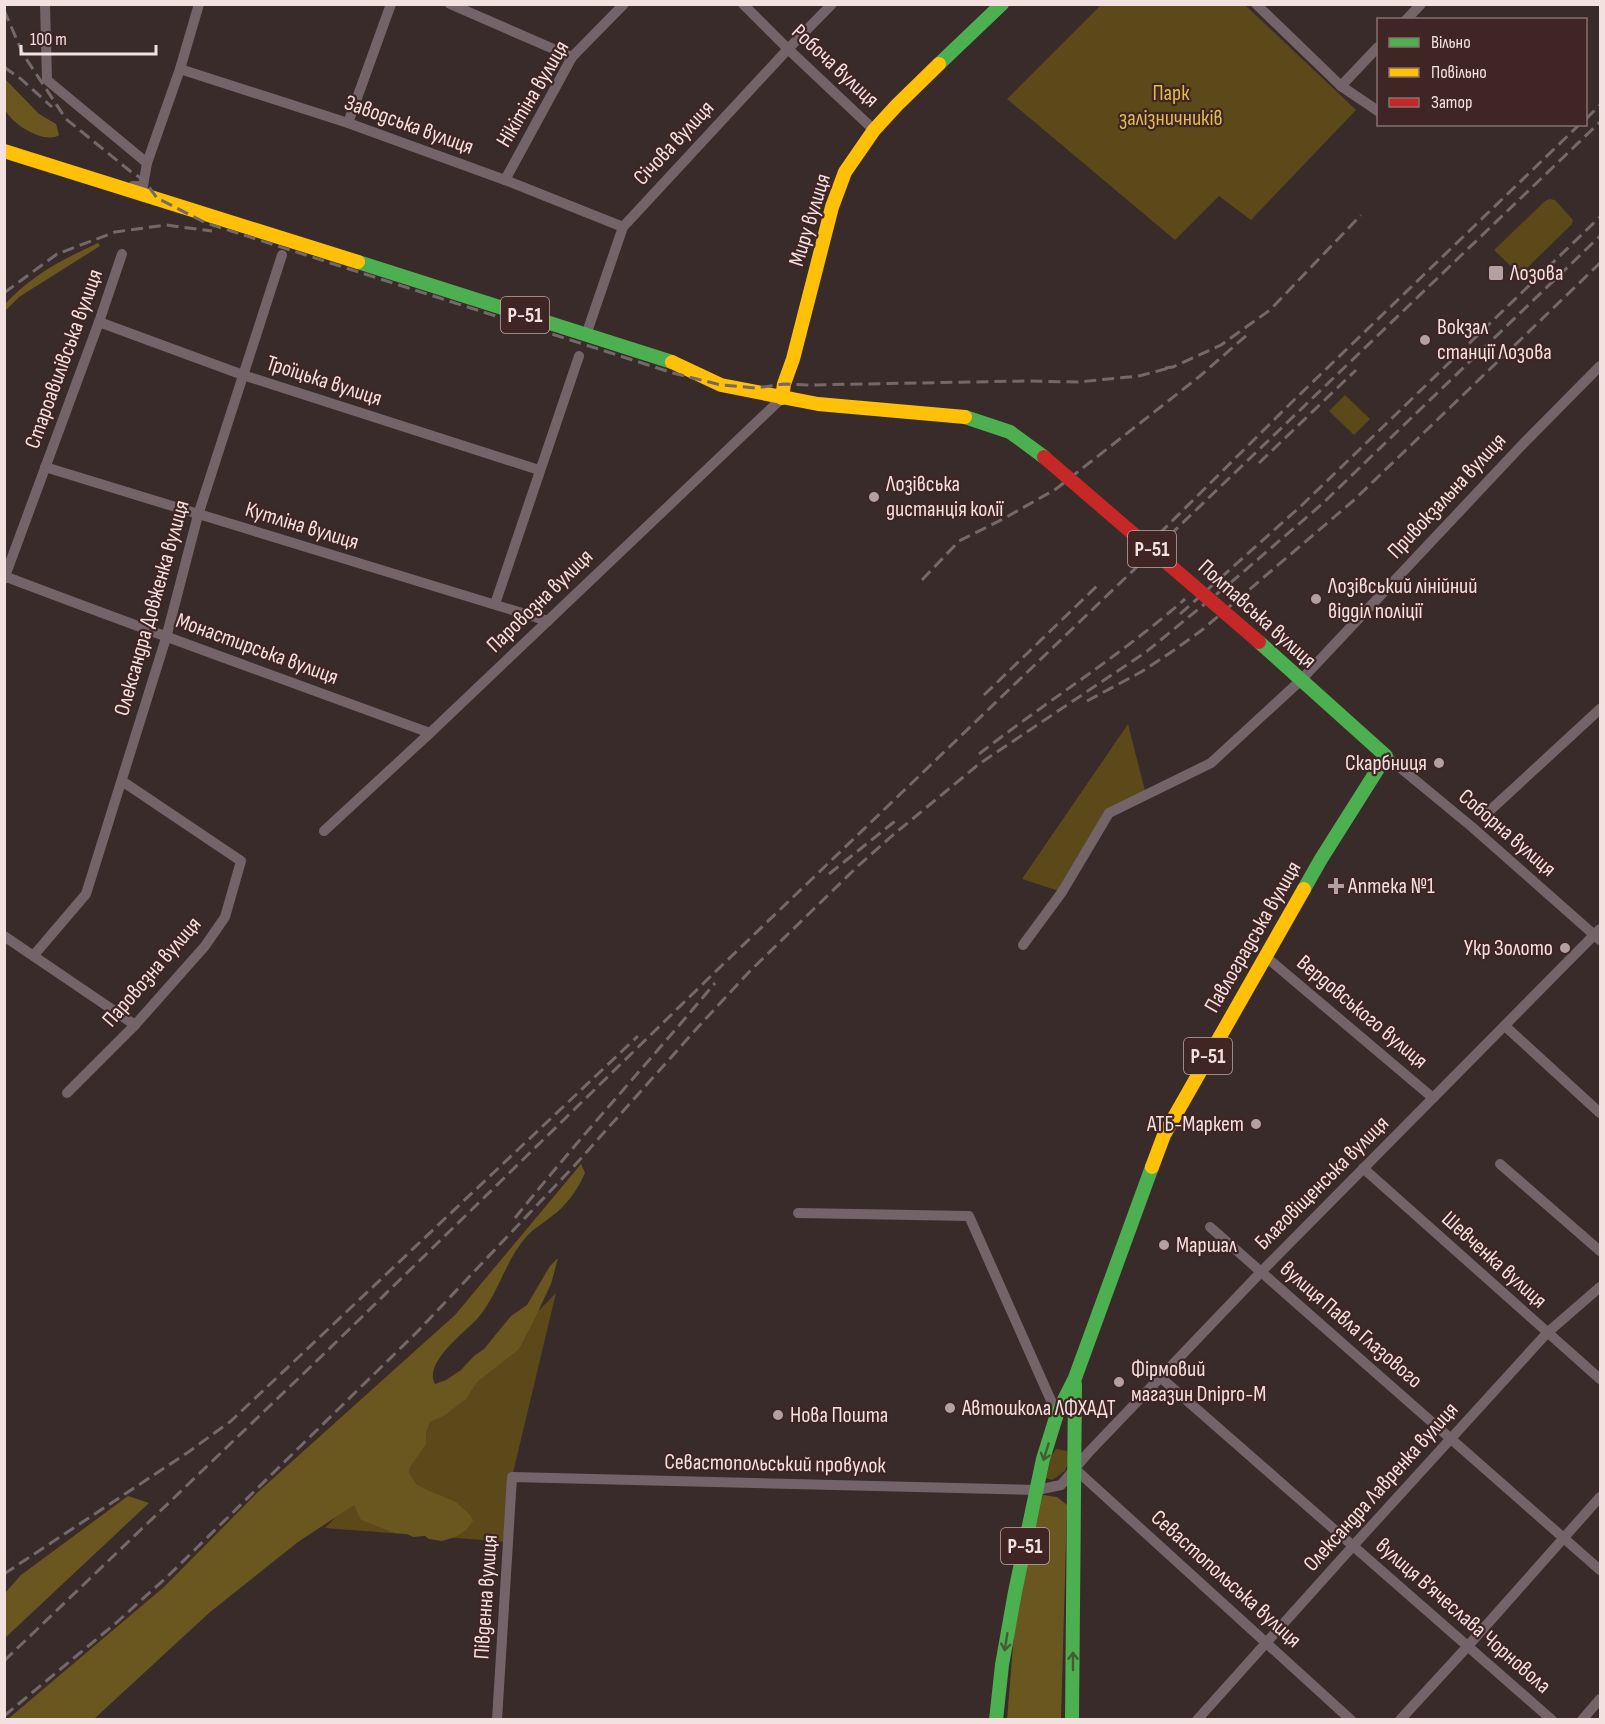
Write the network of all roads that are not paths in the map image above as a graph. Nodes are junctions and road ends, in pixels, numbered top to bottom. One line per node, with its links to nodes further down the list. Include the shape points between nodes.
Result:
1 (45, 4): 21 (street, via 47,80)
2 (199, 4): 15 (street)
3 (391, 4): 18 (street)
4 (450, 4): 14 (street)
5 (624, 4): 14 (street, Нікітіна вулиця)
6 (743, 4): 13 (street, Робоча вулиця)
7 (832, 4): 13 (street, Січова вулиця)
8 (1002, 4): 19 (main road, Миру вулиця)
9 (1421, 4): 11 (street)
10 (1263, 7): 16 (street)
11 (1408, 18)
12 (1377, 48): 16 (street)
13 (788, 49): 19 (street, Робоча вулиця); 24 (street, Січова вулиця)
14 (572, 57): 22 (street, Нікітіна вулиця)
15 (180, 69): 18 (street, Заводська вулиця); 21 (street)
16 (1341, 86): 17 (street)
17 (1377, 110)
18 (348, 123): 22 (street, Заводська вулиця)
19 (874, 130): 32 (main road, Миру вулиця, via 845,172 832,207)
20 (4, 151): 28 (main road, Р-51)
21 (147, 163): 23 (street, via 143,186)
22 (505, 180): 24 (street, Заводська вулиця)
23 (133, 186)
24 (623, 227): 28 (street, Січова вулиця)
25 (122, 254): 27 (street, Староавилівська вулиця)
26 (282, 255): 31 (street, Олександра Довженка вулиця)
27 (99, 322): 31 (street, Троїцька вулиця); 33 (street, Староавилівська вулиця)
28 (586, 334): 32 (main road, Р-51, via 678,364 720,385)
29 (579, 356): 34 (street)
30 (1600, 366): 40 (street, Привокзальна вулиця)
31 (243, 375): 34 (street, Троїцька вулиця); 35 (street, Олександра Довженка вулиця)
32 (782, 398): 38 (street, Паровозна вулиця); 40 (main road, Полтавська вулиця / Р-51, bridge, via 967,417 1010,432 1044,457)
33 (45, 467): 35 (street, Кутліна вулиця); 36 (street, Староавилівська вулиця)
34 (539, 470): 37 (street)
35 (198, 515): 37 (street, Кутліна вулиця); 39 (street, Олександра Довженка вулиця)
36 (5, 577): 39 (street, Монастирська вулиця)
37 (495, 604): 38 (street, Кутліна вулиця)
38 (548, 621): 42 (street, Паровозна вулиця)
39 (166, 638): 42 (street, Монастирська вулиця); 44 (street, Олександра Довженка вулиця)
40 (1300, 681): 43 (main road, Полтавська вулиця / Р-51); 49 (street, Привокзальна вулиця, via 1211,763 1109,813 1062,892)
41 (1600, 709): 45 (street)
42 (430, 733): 46 (street, Паровозна вулиця)
43 (1386, 756): 47 (street, Соборна вулиця); 51 (main road, Павлоградська вулиця / Р-51)
44 (122, 781): 50 (street, Олександра Довженка вулиця, via 86,894); 52 (street, Паровозна вулиця, via 241,861 225,917 206,946)
45 (1485, 815)
46 (324, 831)
47 (1598, 934): 53 (street, Благовіщенська вулиця)
48 (4, 936): 50 (street)
49 (1023, 945)
50 (33, 955): 52 (street)
51 (1265, 956): 55 (street, Вердовського вулиця); 66 (main road, Павлоградська вулиця / Р-51, via 1164,1134)
52 (135, 1025): 54 (street, Паровозна вулиця)
53 (1506, 1026): 55 (street, Благовіщенська вулиця); 56 (street)
54 (67, 1093)
55 (1433, 1098): 58 (street, Благовіщенська вулиця)
56 (1600, 1113)
57 (1500, 1164): 61 (street)
58 (1363, 1168): 62 (street, Благовіщенська вулиця); 64 (street, Шевченка вулиця)
59 (798, 1214): 68 (street, via 969,1216)
60 (1210, 1227): 62 (street, вулиця Павла Глазового)
61 (1600, 1251)
62 (1261, 1272): 65 (street, Благовіщенська вулиця); 69 (street, вулиця Павла Глазового)
63 (1600, 1287): 64 (street, Олександра Лавренка вулиця)
64 (1547, 1333): 67 (street, Шевченка вулиця); 69 (street, Олександра Лавренка вулиця)
65 (1160, 1377): 70 (street, Благовіщенська вулиця); 75 (street, вулиця В’ячеслава Чорновола)
66 (1075, 1378): 68 (main road, Павлоградська вулиця / Р-51); 70 (main road, Павлоградська вулиця / Р-51)
67 (1600, 1379)
68 (1058, 1414): 72 (main road, Павлоградська вулиця / Р-51, one-way to 72)
69 (1451, 1439): 74 (street, вулиця Павла Глазового); 75 (street, Олександра Лавренка вулиця)
70 (1074, 1468): 72 (street, Благовіщенська вулиця, via 1061,1485); 77 (street, Севастопольська вулиця); 82 (main road, Павлоградська вулиця / Р-51, one-way to 70)
71 (512, 1477): 72 (street, Севастопольський провулок); 80 (street, Південна вулиця)
72 (1037, 1490): 81 (main road, Павлоградська вулиця / Р-51, one-way to 81, via 1015,1592)
73 (1600, 1497): 74 (street)
74 (1563, 1538): 76 (street, вулиця Павла Глазового); 78 (street)
75 (1353, 1546): 77 (street, Олександра Лавренка вулиця); 78 (street, вулиця В’ячеслава Чорновола)
76 (1600, 1570)
77 (1266, 1642): 83 (street, Олександра Лавренка вулиця); 84 (street, Севастопольська вулиця)
78 (1467, 1647): 85 (street); 86 (street, вулиця В’ячеслава Чорновола)
79 (1600, 1699): 87 (street)
80 (497, 1719)
81 (996, 1719)
82 (1072, 1719)
83 (1197, 1719)
84 (1351, 1719)
85 (1400, 1719)
86 (1552, 1719)
87 (1582, 1719)

